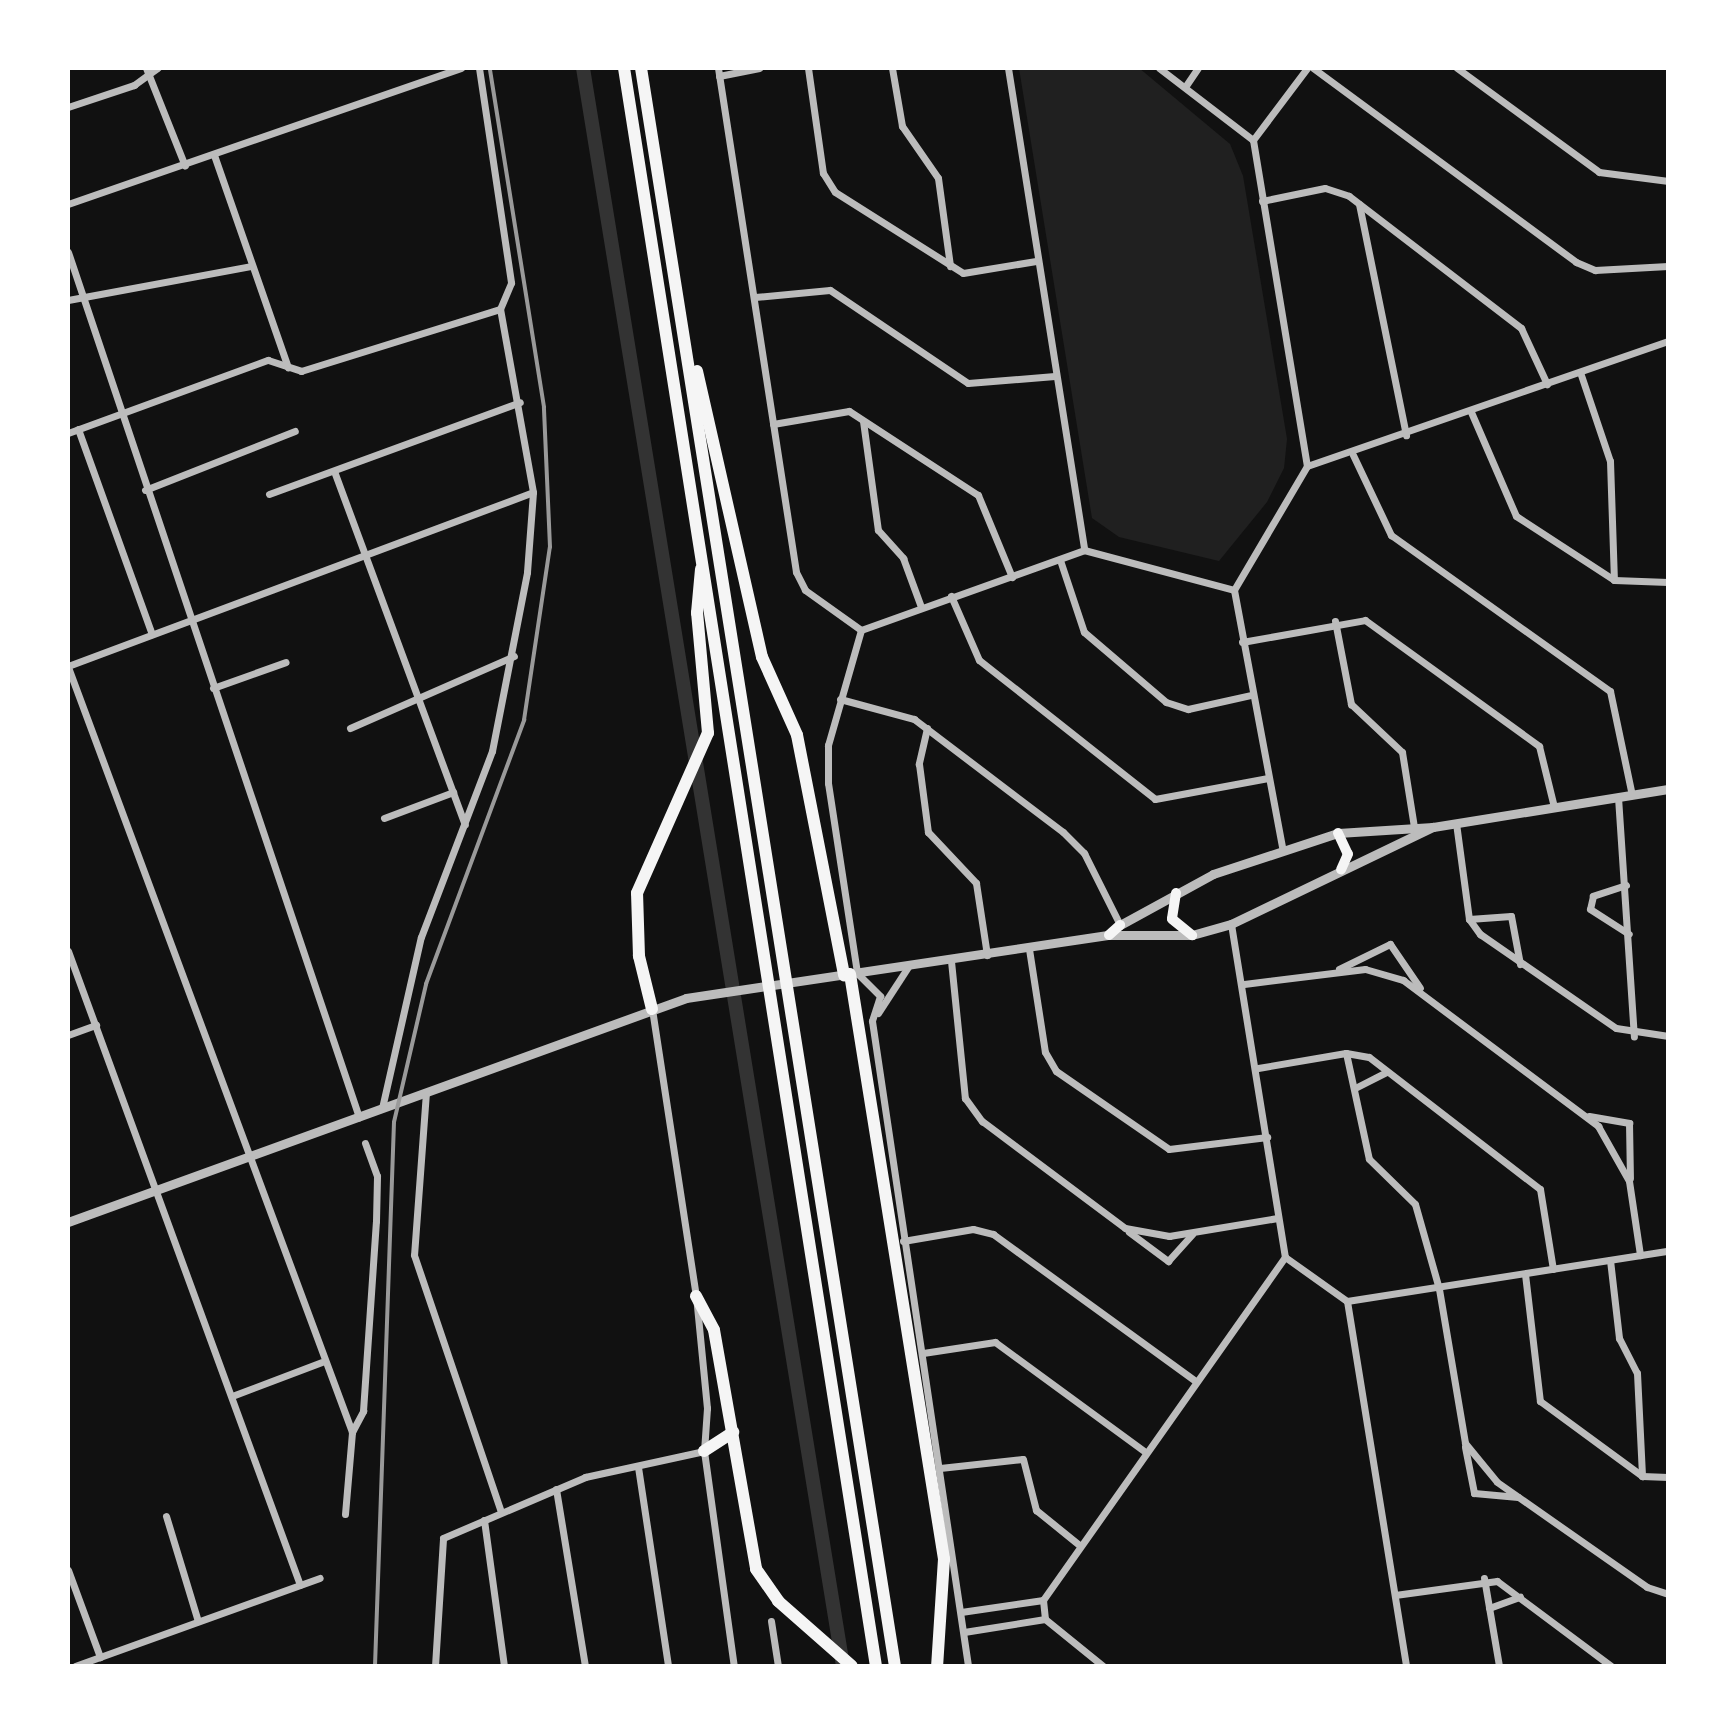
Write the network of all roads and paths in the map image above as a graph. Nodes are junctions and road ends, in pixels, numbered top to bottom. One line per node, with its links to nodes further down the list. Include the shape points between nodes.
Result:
1 (157, 68): 14 (street)
2 (461, 68): 19 (street)
3 (479, 68): 33 (street, via 511,283)
4 (624, 68): 56 (highway)
5 (641, 68): 35 (highway)
6 (759, 68): 15 (street)
7 (808, 68): 28 (street, via 827,183)
8 (892, 68): 28 (street, via 902,126 938,178)
9 (1008, 68): 26 (street)
10 (1159, 68): 16 (street)
11 (1198, 68): 16 (street)
12 (1310, 68): 18 (street); 29 (street, via 1576,262 1595,270)
13 (1457, 68): 21 (street, via 1599,172)
14 (148, 71): 17 (street); 20 (street)
15 (718, 72): 31 (street)
16 (1185, 87): 18 (street)
17 (68, 107)
18 (1253, 140): 22 (street)
19 (214, 155): 20 (street); 27 (street)
20 (185, 166): 23 (street)
21 (1668, 181)
22 (1262, 201): 24 (street, via 1336,188); 50 (street)
23 (68, 204)
24 (1359, 204): 39 (street, via 1521,328); 48 (street)
25 (68, 252): 30 (street)
26 (1036, 261): 28 (street, via 968,272); 38 (street)
27 (252, 266): 30 (street); 36 (street)
28 (950, 266)
29 (1668, 266)
30 (82, 297): 32 (street); 42 (street)
31 (755, 297): 38 (street, via 830,290 968,383); 44 (street)
32 (68, 300)
33 (500, 309): 36 (street, via 301,371); 40 (street)
34 (1668, 341): 37 (street)
35 (689, 349): 109 (highway, via 706,392 762,657 797,735); 191 (highway)
36 (288, 369): 42 (street, via 268,360)
37 (1580, 372): 39 (street); 60 (street, via 1610,461)
38 (1055, 376): 55 (street)
39 (1547, 384): 41 (street)
40 (520, 402): 51 (street); 53 (street)
41 (1471, 412): 48 (street); 60 (street, via 1516,516)
42 (120, 414): 45 (street); 52 (street)
43 (863, 421): 44 (street, via 844,409); 59 (street, via 978,495); 64 (street, via 878,530 903,558)
44 (773, 424): 67 (street, via 797,577)
45 (78, 429): 47 (street); 68 (street)
46 (295, 431): 52 (street)
47 (68, 433)
48 (1406, 435): 49 (street)
49 (1353, 455): 50 (street); 82 (street, via 1391,535 1610,691)
50 (1307, 466): 62 (street)
51 (334, 471): 54 (street); 57 (street)
52 (145, 490): 65 (street)
53 (533, 492): 57 (street); 70 (street)
54 (269, 494)
55 (1084, 550): 58 (street); 62 (street)
56 (703, 554): 111 (highway); 113 (highway, via 697,613 711,706 708,733 648,861 636,923)
57 (365, 556): 65 (street); 76 (street)
58 (1060, 560): 59 (street); 74 (street, via 1084,632 1166,702 1188,709)
59 (1012, 577): 63 (street)
60 (1614, 580): 61 (street)
61 (1668, 582)
62 (1234, 590): 69 (street)
63 (951, 596): 64 (street); 79 (street, via 979,660 1155,799)
64 (921, 607): 67 (street)
65 (189, 620): 68 (street); 73 (street)
66 (1335, 621): 69 (street); 84 (street, via 1365,620 1533,740); 86 (street, via 1351,704 1402,752)
67 (861, 630): 75 (street)
68 (152, 634): 72 (street)
69 (1242, 642): 74 (street)
70 (514, 656): 76 (street); 88 (street, via 492,751)
71 (286, 662): 73 (street)
72 (68, 666): 129 (street)
73 (213, 688): 126 (street)
74 (1251, 695): 79 (street)
75 (840, 699): 78 (street); 109 (street, via 827,764)
76 (417, 700): 77 (street); 81 (street)
77 (350, 728)
78 (927, 728): 98 (street, via 1076,843); 104 (street, via 919,764 928,832 973,877)
79 (1268, 778): 92 (street)
80 (1668, 789): 82 (street)
81 (453, 792): 85 (street); 88 (street)
82 (1632, 795): 83 (street)
83 (1618, 797): 84 (street); 94 (street)
84 (1554, 807): 87 (street)
85 (384, 818)
86 (1414, 823): 89 (street); 90 (street); 91 (street)
87 (1456, 823): 89 (street); 96 (street)
88 (465, 825): 124 (street, via 404,992)
89 (1433, 827): 91 (street)
90 (1338, 833): 92 (street); 93 (main road, via 1348,854)
91 (1415, 837): 93 (street)
92 (1282, 847): 95 (street)
93 (1341, 870): 97 (street)
94 (1626, 885): 99 (street); 99 (street, via 1593,896 1590,909)
95 (1176, 893): 98 (street); 101 (main road, via 1172,919)
96 (1469, 919): 106 (street); 106 (street, via 1511,916)
97 (1231, 924): 101 (street); 110 (street)
98 (1120, 925): 100 (main road)
99 (1629, 934): 117 (street)
100 (1109, 935): 101 (street); 102 (street)
101 (1192, 935)
102 (1029, 949): 104 (street); 127 (street, via 1045,1052 1056,1071 1169,1149)
103 (68, 951): 115 (street)
104 (987, 956): 105 (street)
105 (951, 961): 107 (street); 134 (street, via 967,1104)
106 (1520, 964): 117 (street)
107 (908, 967): 109 (street); 114 (street)
108 (1335, 971): 110 (street); 112 (street, via 1388,972); 112 (street, via 1390,944)
109 (850, 974): 111 (street); 114 (street, via 878,988); 192 (highway, via 944,1559)
110 (1244, 984): 120 (street)
111 (772, 985): 113 (street); 190 (highway)
112 (1423, 994): 125 (street)
113 (652, 1009): 123 (street); 144 (street)
114 (872, 1021): 136 (street)
115 (96, 1025): 116 (street); 131 (street)
116 (68, 1035)
117 (1634, 1036): 118 (street)
118 (1668, 1036)
119 (1346, 1053): 120 (street); 121 (street, via 1369,1057); 122 (street)
120 (1258, 1068): 127 (street)
121 (1386, 1072): 122 (street); 141 (street, via 1540,1189)
122 (1355, 1088): 143 (street, via 1369,1159 1412,1199)
123 (426, 1092): 124 (street); 161 (street, via 414,1255)
124 (382, 1108): 126 (street)
125 (1589, 1116): 130 (street); 130 (street, via 1629,1123)
126 (359, 1117): 129 (street)
127 (1267, 1137): 132 (street)
128 (365, 1143): 150 (street, via 377,1176 376,1221 363,1411)
129 (249, 1156): 131 (street); 147 (street)
130 (1629, 1181): 138 (street)
131 (155, 1189): 133 (street); 149 (street)
132 (1278, 1218): 135 (street); 139 (street)
133 (68, 1222)
134 (1125, 1228): 135 (street); 135 (street, via 1168,1261)
135 (1192, 1234)
136 (903, 1241): 146 (street); 148 (street, via 973,1229 993,1234)
137 (1668, 1251): 138 (street)
138 (1640, 1255): 140 (street)
139 (1285, 1257): 145 (street); 148 (street)
140 (1610, 1260): 141 (street); 157 (street, via 1619,1338 1637,1373)
141 (1553, 1269): 142 (street)
142 (1525, 1274): 143 (street); 157 (street, via 1540,1401)
143 (1439, 1289): 145 (street); 152 (street)
144 (696, 1296): 151 (highway, via 714,1330); 153 (street, via 707,1408)
145 (1347, 1301): 171 (street)
146 (923, 1353): 154 (street, via 995,1342); 156 (street)
147 (322, 1362): 149 (street); 150 (street)
148 (1195, 1381): 154 (street)
149 (232, 1396): 169 (street)
150 (352, 1432): 162 (street)
151 (733, 1432): 153 (highway); 189 (highway, via 756,1569 778,1601)
152 (1465, 1443): 160 (street); 160 (street, via 1474,1493)
153 (704, 1451): 155 (street); 187 (street)
154 (1144, 1451): 165 (street)
155 (638, 1467): 159 (street); 186 (street)
156 (940, 1468): 165 (street, via 1023,1459 1036,1510); 175 (street)
157 (1642, 1476): 158 (street)
158 (1668, 1477)
159 (556, 1489): 161 (street); 185 (street)
160 (1520, 1497): 170 (street, via 1647,1587)
161 (501, 1512): 164 (street)
162 (345, 1514)
163 (166, 1516): 177 (street)
164 (484, 1520): 183 (street, via 440,1541); 184 (street)
165 (1078, 1544): 173 (street)
166 (68, 1570): 180 (street)
167 (320, 1578): 169 (street)
168 (1484, 1578): 171 (street); 172 (street); 174 (street)
169 (300, 1585): 177 (street)
170 (1668, 1594)
171 (1395, 1595): 194 (street)
172 (1520, 1597): 174 (street); 196 (street)
173 (1043, 1600): 175 (street); 176 (street)
174 (1489, 1608): 195 (street)
175 (961, 1612): 179 (street)
176 (1045, 1619): 179 (street); 182 (street)
177 (198, 1621): 180 (street)
178 (771, 1621): 188 (street)
179 (964, 1632): 193 (street)
180 (100, 1657): 181 (street)
181 (80, 1665)
182 (1101, 1665)
183 (435, 1666)
184 (504, 1666)
185 (585, 1666)
186 (668, 1666)
187 (734, 1666)
188 (778, 1666)
189 (852, 1666)
190 (876, 1666)
191 (895, 1666)
192 (937, 1666)
193 (968, 1666)
194 (1406, 1666)
195 (1499, 1666)
196 (1611, 1666)

